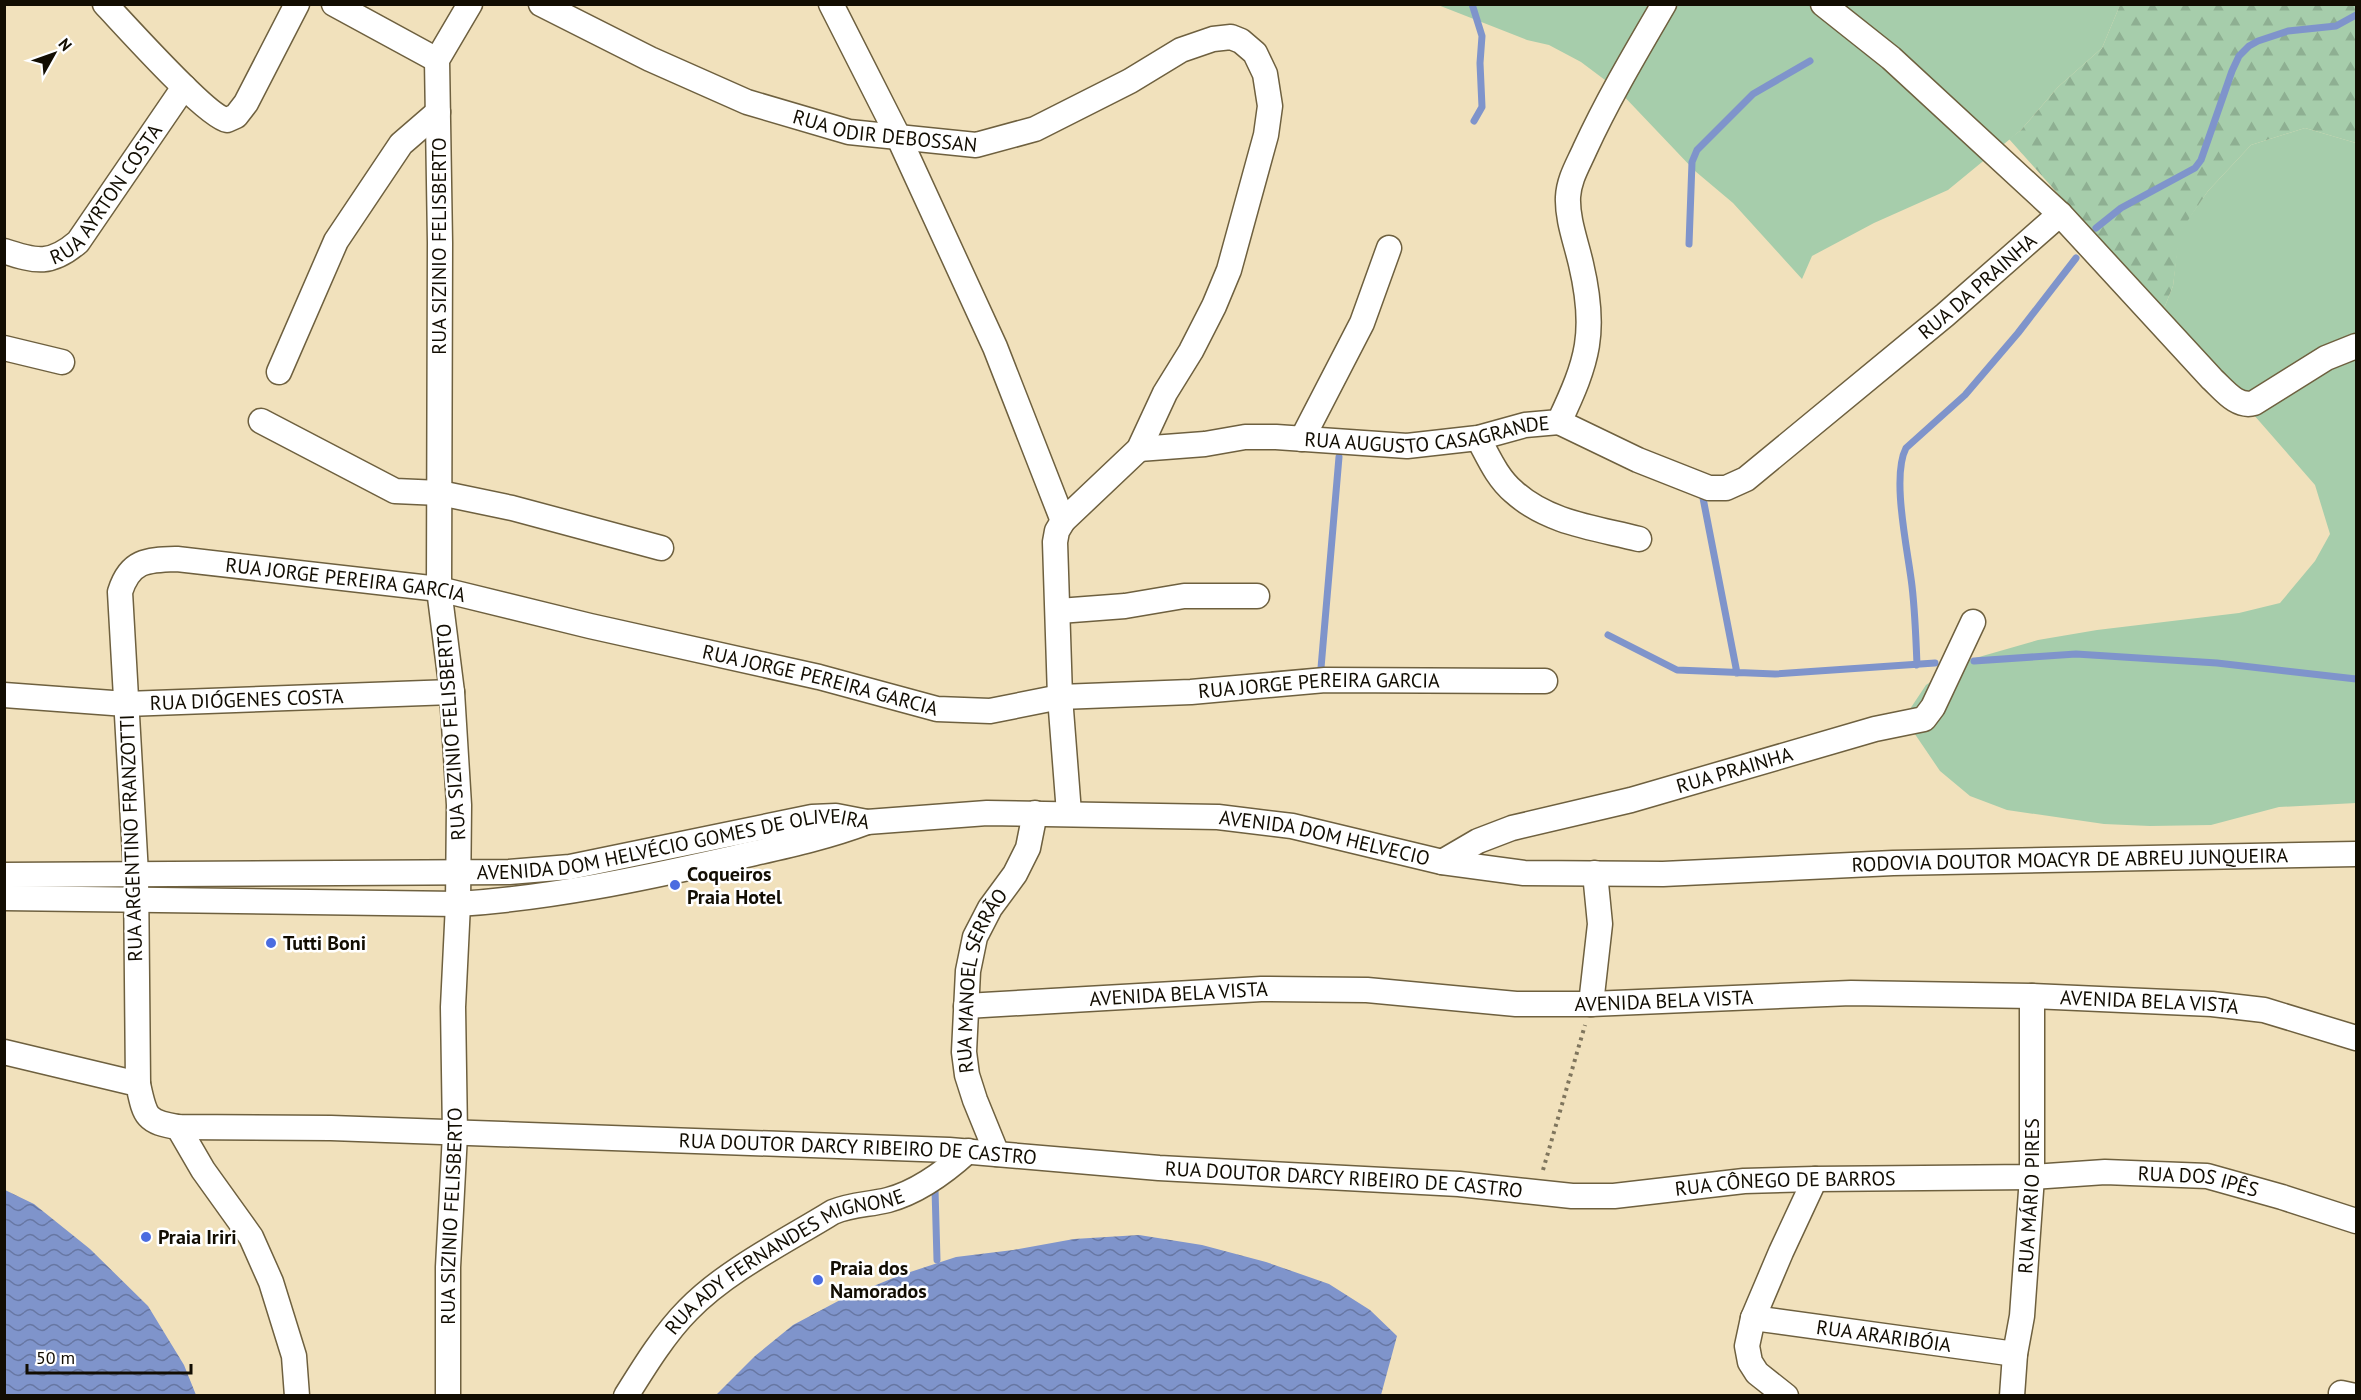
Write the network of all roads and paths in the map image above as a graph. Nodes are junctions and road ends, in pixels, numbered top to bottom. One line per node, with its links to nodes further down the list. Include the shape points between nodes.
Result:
1 (105, 4): 10 (street)
2 (297, 4): 10 (street, via 236,116 220,119)
3 (334, 4): 9 (street)
4 (470, 4): 9 (street)
5 (542, 4): 12 (street, RUA ODIR DEBOSSAN, via 650,59 747,102 849,132)
6 (831, 4): 12 (street)
7 (1664, 4): 21 (street, RUA AUGUSTO CASAGRANDE, via 1601,113 1570,182 1568,213 1587,287 1589,335 1580,379)
8 (1823, 4): 13 (street, via 1891,58)
9 (437, 60): 11 (street, RUA SIZINIO FELISBERTO)
10 (184, 87): 15 (street, RUA AYRTON COSTA, via 78,242 52,259)
11 (438, 112): 19 (street, via 401,144 336,241); 25 (street, RUA SIZINIO FELISBERTO)
12 (898, 136): 24 (street, RUA ODIR DEBOSSAN, via 976,145 1035,129 1181,50 1213,39 1231,37 1255,53 1265,74 1270,106 1266,135 1229,270); 26 (street, via 995,347)
13 (2060, 214): 16 (street, via 2212,379 2238,402 2253,403 2326,358); 21 (street, RUA DA PRAINHA, via 1746,480 1726,488 1709,488)
14 (1389, 248): 23 (street, via 1362,323)
15 (4, 251)
16 (2356, 346)
17 (4, 348): 18 (street)
18 (62, 362)
19 (279, 372)
20 (261, 421): 25 (street, via 395,491)
21 (1559, 423): 22 (street, RUA AUGUSTO CASAGRANDE, via 1526,425)
22 (1478, 438): 23 (street, RUA AUGUSTO CASAGRANDE, via 1407,446); 27 (street, via 1498,473 1532,506 1552,518)
23 (1302, 439): 24 (street, RUA AUGUSTO CASAGRANDE, via 1245,437)
24 (1139, 449): 26 (street)
25 (440, 493): 28 (street); 29 (street, RUA SIZINIO FELISBERTO)
26 (1063, 521): 32 (street, via 1055,542)
27 (1639, 539)
28 (661, 548)
29 (439, 589): 30 (street, RUA JORGE PEREIRA GARCIA, via 177,559 132,567); 35 (street, RUA SIZINIO FELISBERTO); 37 (street, RUA JORGE PEREIRA GARCIA, via 819,677 937,709 990,711)
30 (120, 592): 38 (street, RUA ARGENTINO FRANZOTTI)
31 (1257, 596): 32 (street, via 1184,596)
32 (1059, 611): 37 (street)
33 (1973, 622): 43 (street, RUA PRAINHA, via 1924,719 1875,729 1577,814 1512,828 1478,841)
34 (1545, 681): 37 (street, RUA JORGE PEREIRA GARCIA, via 1324,680)
35 (452, 692): 38 (street, RUA DIÓGENES COSTA); 45 (street, RUA SIZINIO FELISBERTO)
36 (4, 695): 38 (street, RUA DIÓGENES COSTA)
37 (1060, 698): 40 (street)
38 (126, 704): 47 (street, RUA ARGENTINO FRANZOTTI)
39 (1035, 813): 40 (street, AVENIDA DOM HELVECIO); 41 (street, AVENIDA DOM HELVECIO); 54 (street, RUA MANOEL SERRÃO, via 1028,848 975,937)
40 (1069, 813): 43 (street, AVENIDA DOM HELVECIO, via 1218,817 1292,826)
41 (867, 822): 45 (street, AVENIDA DOM HELVÉCIO GOMES DE OLIVEIRA, via 836,816 812,817 570,867); 51 (street, AVENIDA DOM HELVÉCIO GOMES DE OLIVEIRA, via 817,839 625,883)
42 (2356, 854): 44 (street, RODOVIA DOUTOR MOACYR DE ABREU JUNQUEIRA, via 1893,863)
43 (1442, 862): 46 (street, AVENIDA DOM HELVECIO, via 1524,873)
44 (1783, 869): 46 (street, AVENIDA DOM HELVECIO)
45 (459, 872): 47 (street, AVENIDA DOM HELVÉCIO GOMES DE OLIVEIRA); 51 (street, RUA SIZINIO FELISBERTO)
46 (1595, 873): 53 (street, via 1600,924)
47 (136, 874): 48 (street, AVENIDA DOM HELVÉCIO GOMES DE OLIVEIRA); 50 (street, RUA ARGENTINO FRANZOTTI)
48 (4, 875)
49 (4, 898): 50 (street, AVENIDA DOM HELVÉCIO GOMES DE OLIVEIRA)
50 (136, 900): 51 (street, AVENIDA DOM HELVÉCIO GOMES DE OLIVEIRA); 57 (street, RUA ARGENTINO FRANZOTTI)
51 (458, 904): 59 (street, RUA SIZINIO FELISBERTO, via 453,1007)
52 (2032, 996): 53 (street, AVENIDA BELA VISTA, via 1851,993); 55 (street, AVENIDA BELA VISTA, via 2264,1010); 62 (street, RUA MÁRIO PIRES)
53 (1591, 1004): 54 (street, AVENIDA BELA VISTA, via 1516,1004 1367,990 1261,989); 64 (path)
54 (966, 1006): 61 (street, RUA MANOEL SERRÃO, via 967,1075)
55 (2356, 1038)
56 (4, 1052): 57 (street)
57 (138, 1084): 58 (street, RUA ARGENTINO FRANZOTTI, via 148,1118 157,1124)
58 (178, 1127): 59 (street, RUA DOUTOR DARCY RIBEIRO DE CASTRO); 68 (street, via 251,1237 271,1282 294,1356)
59 (455, 1134): 60 (street, RUA DOUTOR DARCY RIBEIRO DE CASTRO); 69 (street, RUA SIZINIO FELISBERTO, via 448,1267)
60 (968, 1151): 61 (street, RUA DOUTOR DARCY RIBEIRO DE CASTRO); 70 (street, RUA ADY FERNANDES MIGNONE, via 939,1175 903,1194 833,1212 716,1286 687,1311)
61 (997, 1154): 64 (street, RUA DOUTOR DARCY RIBEIRO DE CASTRO)
62 (2032, 1177): 63 (street, RUA CÔNEGO DE BARROS); 65 (street, RUA DOS IPÊS, via 2105,1172 2207,1176); 67 (street, RUA MÁRIO PIRES, via 2022,1316)
63 (1815, 1179): 64 (street, RUA CÔNEGO DE BARROS, via 1744,1181 1614,1197); 66 (street)
64 (1537, 1192)
65 (2356, 1221)
66 (1753, 1318): 67 (street, RUA ARARIBÓIA); 71 (street, via 1747,1346 1750,1362 1757,1373)
67 (2015, 1354): 72 (street, RUA MÁRIO PIRES)
68 (297, 1395)
69 (448, 1395)
70 (626, 1395)
71 (1786, 1395)
72 (2012, 1395)

